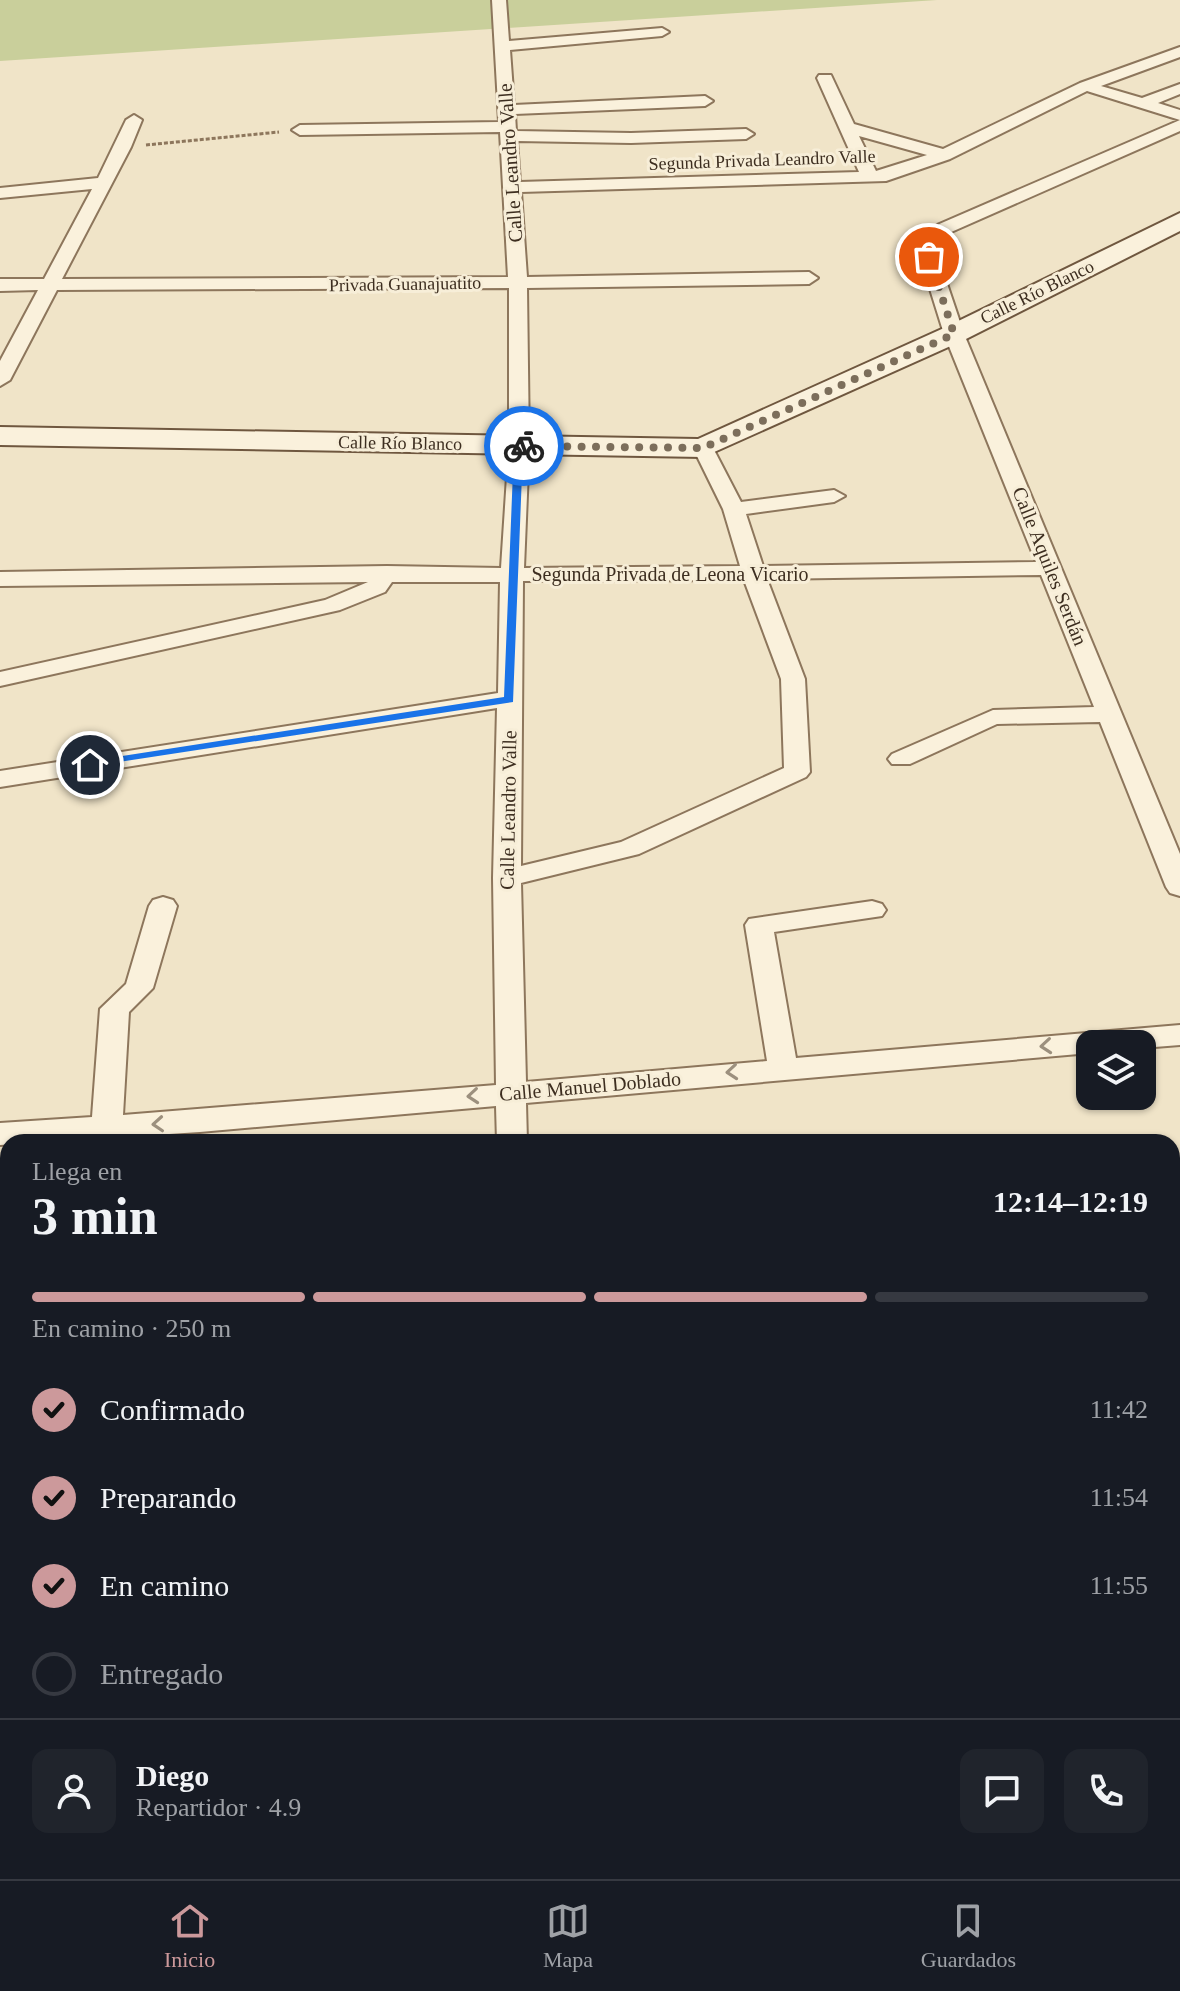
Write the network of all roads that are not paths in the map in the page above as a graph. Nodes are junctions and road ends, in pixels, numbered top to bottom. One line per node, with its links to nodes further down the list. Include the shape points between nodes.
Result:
1 (499, 0): 3 (street, Calle Leandro Valle)
2 (662, 32): 3 (street)
3 (503, 46): 12 (street, Calle Leandro Valle)
4 (1180, 52): 6 (street, Segunda Privada Leandro Valle)
5 (825, 78): 14 (street)
6 (1086, 86): 9 (street); 17 (street, Segunda Privada Leandro Valle)
7 (1180, 89): 9 (street)
8 (705, 101): 12 (street)
9 (1143, 103): 10 (street)
10 (1180, 115)
11 (134, 120): 19 (street)
12 (506, 124): 15 (street); 16 (street, via 631,138); 20 (street, Calle Leandro Valle)
13 (1180, 125): 27 (street, Calle Aquiles Serdán, via 943,229 929,243 929,257)
14 (847, 127): 17 (street); 18 (street)
15 (300, 130)
16 (746, 134)
17 (944, 155): 18 (street, Segunda Privada Leandro Valle)
18 (870, 177): 20 (street, Segunda Privada Leandro Valle)
19 (104, 183): 21 (street); 26 (street)
20 (513, 187): 24 (street, Calle Leandro Valle)
21 (0, 193)
22 (1180, 221): 27 (street, Calle Río Blanco)
23 (809, 278): 24 (street, Privada Guanajuatito)
24 (518, 282): 26 (street, Privada Guanajuatito); 30 (street, Calle Leandro Valle)
25 (0, 285): 26 (street, Privada Guanajuatito)
26 (50, 285): 28 (street)
27 (954, 334): 31 (street, Calle Río Blanco); 34 (street, Calle Aquiles Serdán)
28 (0, 380)
29 (0, 436): 30 (street, Calle Río Blanco)
30 (519, 446): 31 (street, Calle Río Blanco); 36 (street, Calle Leandro Valle)
31 (703, 448): 33 (street)
32 (834, 496): 33 (street)
33 (734, 509): 37 (street)
34 (1051, 568): 37 (street, Segunda Privada de Leona Vicario); 41 (street, Calle Aquiles Serdán)
35 (387, 573): 36 (street, Segunda Privada de Leona Vicario); 38 (street, Segunda Privada de Leona Vicario); 39 (street, via 377,587 332,605)
36 (512, 574): 37 (street, Segunda Privada de Leona Vicario); 40 (street, Calle Leandro Valle)
37 (754, 575): 45 (street, via 793,679 797,772 630,848)
38 (0, 579)
39 (0, 679)
40 (509, 699): 43 (street); 45 (street, Calle Leandro Valle)
41 (1110, 714): 42 (street, via 993,717); 44 (street, Calle Aquiles Serdán)
42 (901, 759)
43 (0, 779)
44 (1171, 844): 46 (street, Calle Aquiles Serdán)
45 (507, 878): 51 (street, Calle Leandro Valle)
46 (1180, 887)
47 (163, 906): 52 (street, via 139,988 115,1009)
48 (872, 910): 50 (street, via 759,925)
49 (1180, 1035): 50 (street, Calle Manuel Doblado, one-way to 50)
50 (783, 1067): 51 (street, Calle Manuel Doblado, one-way to 51)
51 (510, 1093): 53 (street, Calle Manuel Doblado, one-way to 53); 55 (street, Calle Leandro Valle)
52 (107, 1127): 53 (street, Calle Manuel Doblado, one-way to 52); 54 (street, Calle Manuel Doblado)
53 (198, 1131)
54 (0, 1134)
55 (512, 1134)

